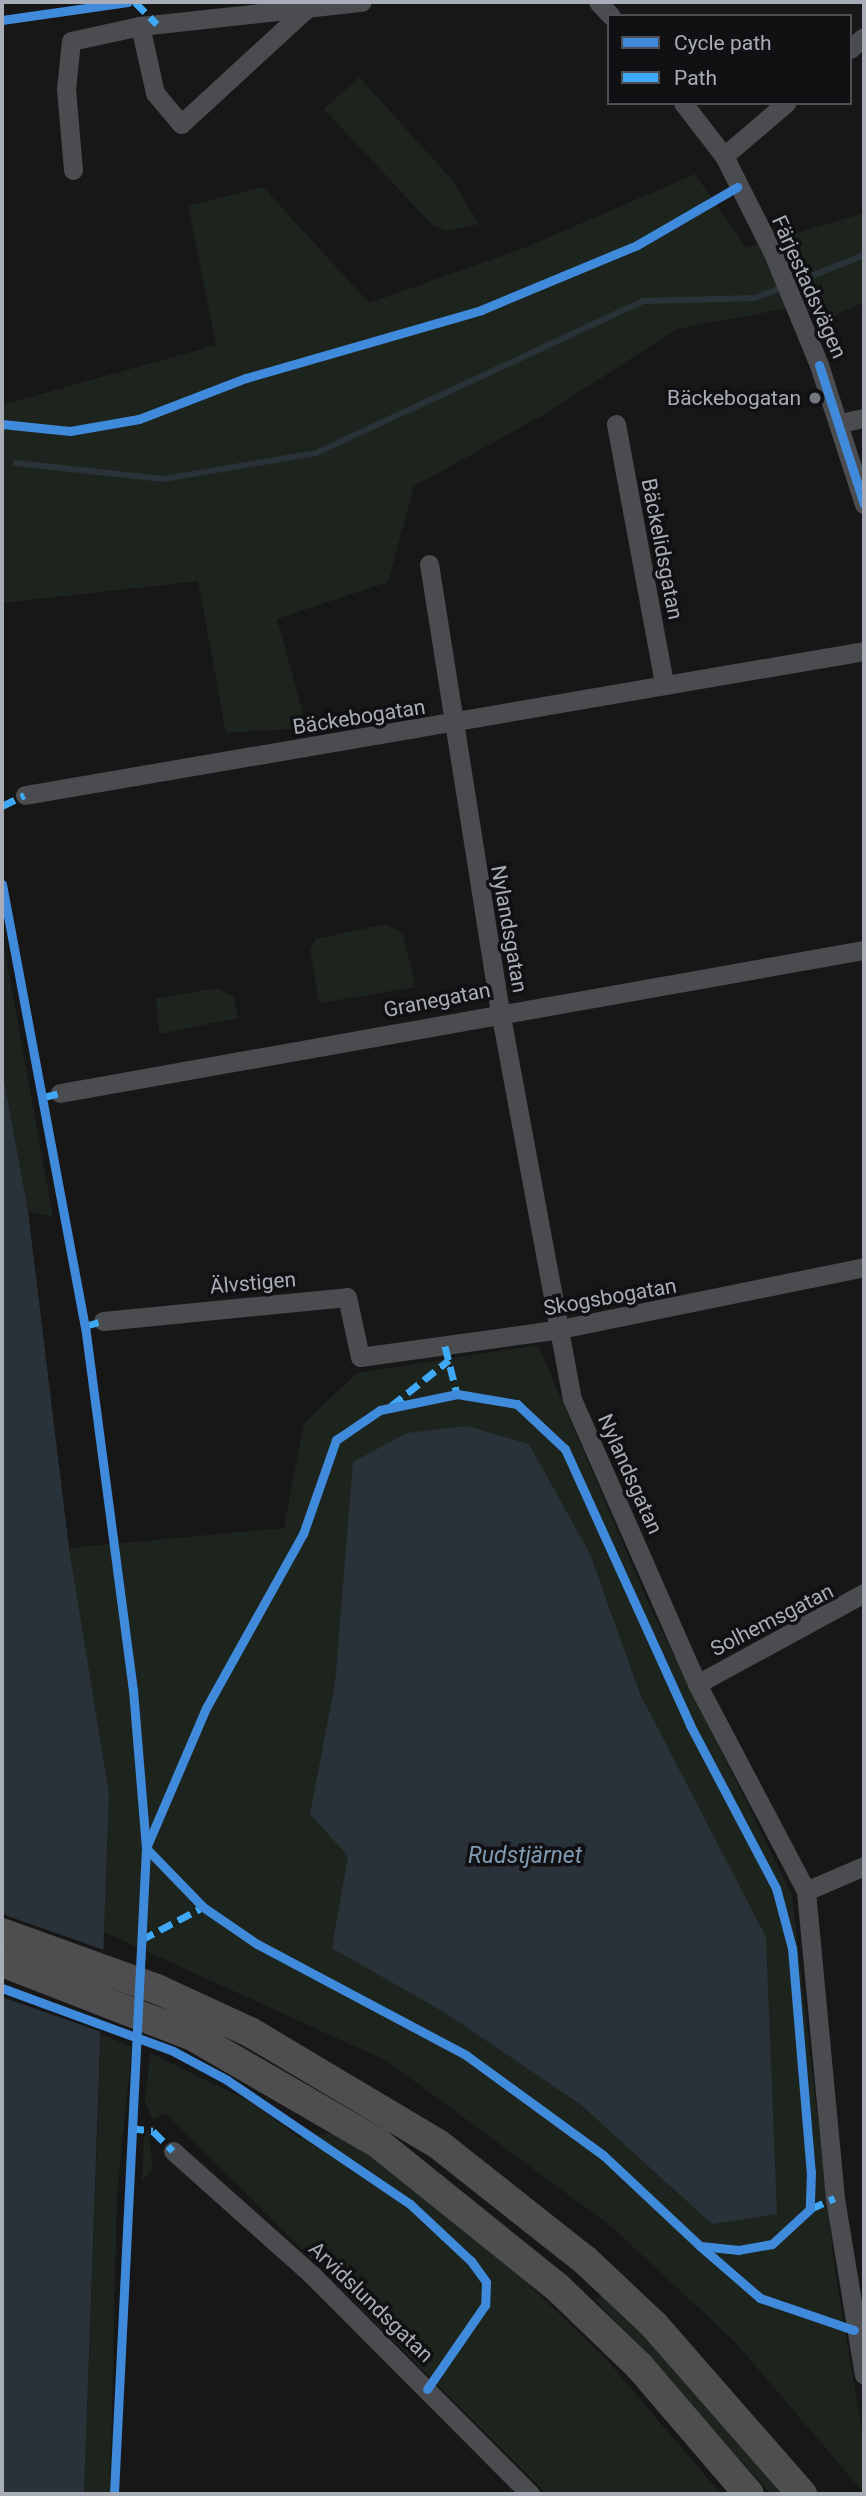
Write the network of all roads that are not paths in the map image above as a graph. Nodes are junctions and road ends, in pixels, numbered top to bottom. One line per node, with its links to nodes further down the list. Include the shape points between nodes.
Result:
1 (362, 2): 2 (street)
2 (305, 10): 3 (street); 3 (street, via 181,124 155,93)
3 (140, 26): 7 (street, via 71,41 66,89)
4 (685, 105): 6 (street, Färjestadsvägen)
5 (784, 105): 6 (street)
6 (724, 156): 9 (street, Färjestadsvägen, via 772,251)
7 (73, 170)
8 (864, 418): 9 (street)
9 (841, 423): 11 (street, Färjestadsvägen)
10 (616, 424): 14 (street, Bäckelidsgatan)
11 (864, 504)
12 (429, 564): 15 (street, Nylandsgatan)
13 (864, 651): 14 (street, Bäckebogatan)
14 (664, 682): 15 (street, Bäckebogatan)
15 (452, 725): 16 (street, Bäckebogatan); 18 (street, Nylandsgatan)
16 (25, 795)
17 (864, 950): 18 (street, Granegatan)
18 (500, 1012): 19 (street, Granegatan); 22 (street, Nylandsgatan)
19 (60, 1093)
20 (864, 1267): 22 (street, Skogsbogatan)
21 (103, 1321): 23 (street, Älvstigen, via 347,1297)
22 (555, 1330): 23 (street, Skogsbogatan); 25 (street, Nylandsgatan, via 572,1399)
23 (360, 1357)
24 (864, 1593): 25 (street, Solhemsgatan)
25 (697, 1684): 27 (street, Nylandsgatan)
26 (864, 1866): 27 (street)
27 (806, 1891): 31 (street, Nylandsgatan, via 835,2198)
28 (2, 1933): 35 (highway, via 157,1989 250,2032 373,2100 565,2243 654,2325)
29 (2, 1962): 34 (highway, via 150,2016 237,2059 379,2144 493,2231 640,2367)
30 (173, 2151): 33 (street, Arvidslundsgatan, via 312,2275)
31 (862, 2353): 32 (street, Nylandsgatan)
32 (864, 2375)
33 (530, 2494)
34 (748, 2494)
35 (802, 2494)

